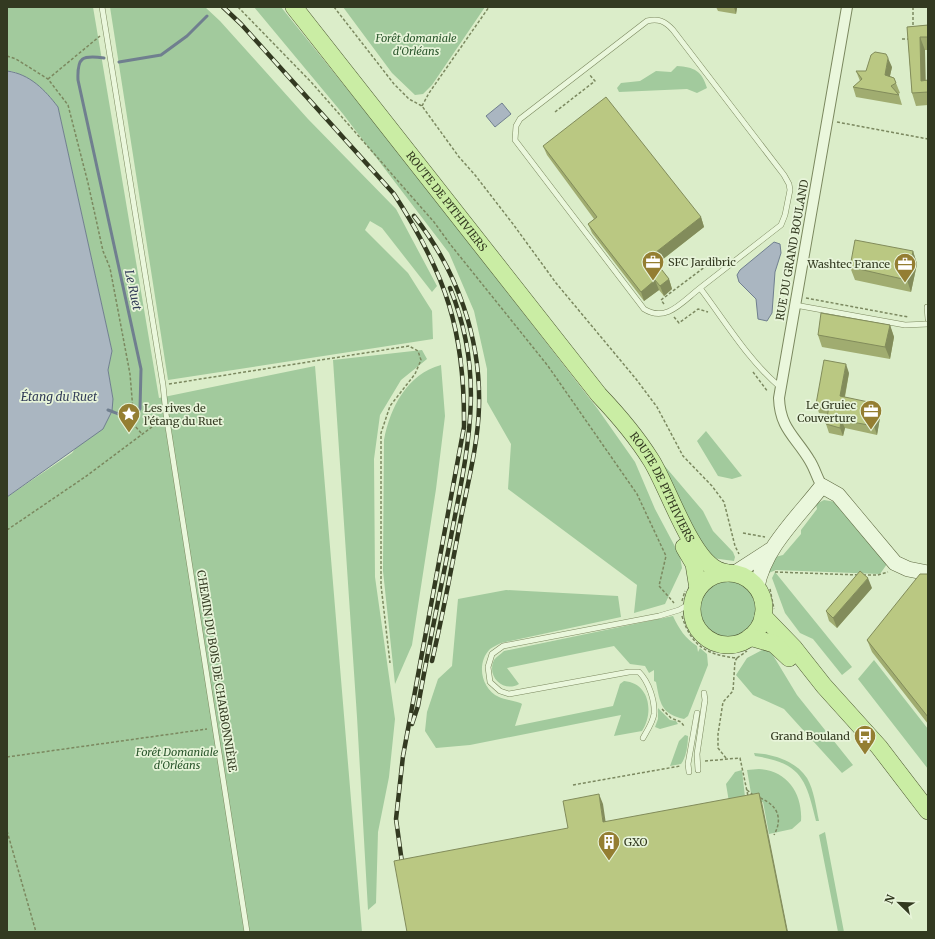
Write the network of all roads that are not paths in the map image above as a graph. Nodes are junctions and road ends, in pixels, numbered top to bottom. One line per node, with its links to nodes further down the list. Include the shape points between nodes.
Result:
1 (102, 7): 26 (lane, CHEMIN DU BOIS DE CHARBONNIÈRE)
2 (294, 7): 10 (main road, ROUTE DE PITHIVIERS)
3 (847, 7): 5 (street, RUE DU GRAND BOULAND)
4 (700, 288): 4 (lane, via 781,225 790,190 787,179 668,24 661,20 647,21 520,120 516,126 515,140 640,306 654,314 665,314); 9 (lane, via 768,377)
5 (795, 301): 8 (lane, via 905,325); 9 (street, RUE DU GRAND BOULAND)
6 (927, 307): 7 (lane)
7 (928, 319)
8 (928, 324)
9 (780, 387): 11 (street, RUE DU GRAND BOULAND, via 778,398 781,417 811,462)
10 (599, 395): 13 (main road, ROUTE DE PITHIVIERS, via 619,416 652,461 679,518 703,558 716,570); 16 (main road, ROUTE DE PITHIVIERS, via 643,464 670,523 694,564)
11 (822, 486): 12 (street); 14 (street, via 838,495 895,563 908,570)
12 (772, 543): 13 (street); 15 (street)
13 (731, 573): 15 (main road, via 748,578); 16 (main road, via 711,577)
14 (928, 573)
15 (757, 588): 17 (main road, via 763,601)
16 (690, 600): 18 (main road, via 695,622 708,638 722,644 730,644); 21 (lane, via 659,616 503,646 492,654 488,667 490,682 500,692 509,694 639,672 649,688 654,715)
17 (763, 616): 18 (main road); 22 (main road, via 879,747)
18 (750, 637): 22 (main road, via 779,647 830,708 873,752)
19 (704, 693): 23 (lane)
20 (697, 713): 24 (lane, via 688,764)
21 (642, 738)
22 (894, 769): 25 (main road)
23 (698, 770)
24 (689, 772)
25 (928, 811)
26 (247, 932)

